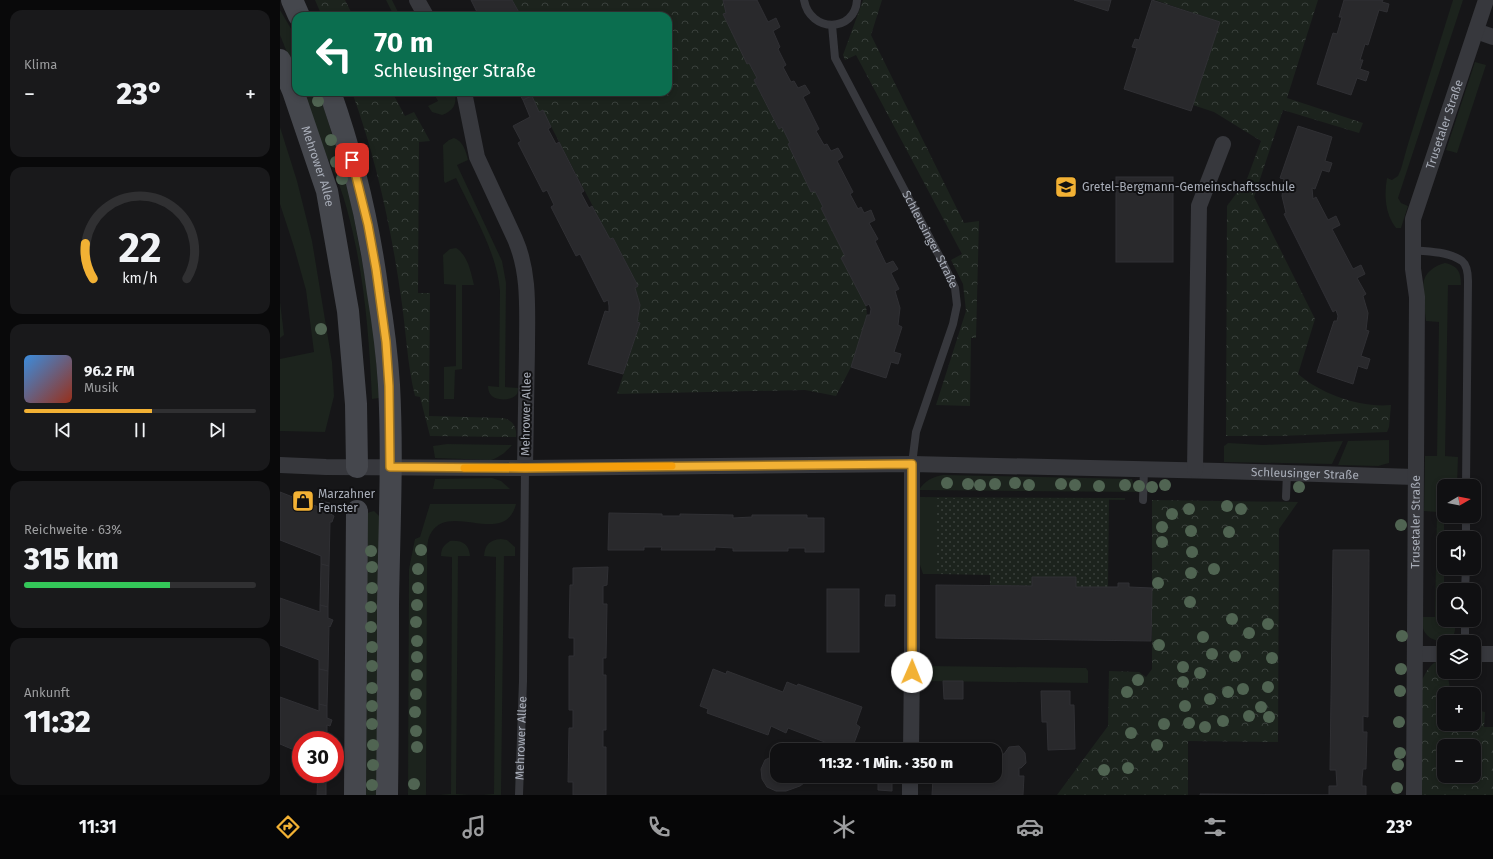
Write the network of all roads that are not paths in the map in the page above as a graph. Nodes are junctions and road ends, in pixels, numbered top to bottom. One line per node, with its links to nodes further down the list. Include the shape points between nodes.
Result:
1 (292, 0): 6 (main road)
2 (418, 0): 7 (street)
3 (804, 0): 8 (lane, via 805,7 813,18 819,23)
4 (857, 0): 8 (lane, via 855,10 846,21)
5 (1486, 0): 9 (street, Trusetaler Straße)
6 (297, 12)
7 (424, 12)
8 (832, 25): 18 (lane, Schleusinger Straße, via 835,58 955,288 957,304 953,324 916,432)
9 (1476, 31): 10 (street); 17 (street, Trusetaler Straße, via 1413,220)
10 (1493, 37)
11 (280, 60): 12 (main road, Mehrower Allee)
12 (292, 89)
13 (295, 96): 20 (main road, Mehrower Allee, via 327,191 348,311 356,404)
14 (331, 96): 21 (main road, via 355,171 376,269 386,342)
15 (465, 96): 22 (street, Mehrower Allee, via 477,157 520,250 524,267 527,303)
16 (1223, 144): 24 (street, via 1199,206)
17 (1412, 250): 26 (street, Trusetaler Straße, via 1417,297); 27 (lane, via 1445,253 1462,261 1467,270)
18 (912, 464): 22 (street, Schleusinger Straße); 23 (street, Schleusinger Straße); 35 (street, Schleusinger Straße)
19 (280, 465): 20 (street)
20 (357, 467): 21 (street)
21 (390, 467): 22 (street, Schleusinger Straße); 38 (main road)
22 (525, 468): 39 (lane, Mehrower Allee)
23 (1144, 469): 24 (street, Schleusinger Straße); 29 (lane)
24 (1195, 470): 25 (street, Schleusinger Straße)
25 (1287, 472): 26 (street, Schleusinger Straße); 28 (lane)
26 (1415, 477): 31 (street, Trusetaler Straße)
27 (1466, 479)
28 (1286, 497)
29 (1143, 500)
30 (357, 511): 37 (main road)
31 (1414, 654): 32 (street); 41 (street, Trusetaler Straße)
32 (1437, 654)
33 (1481, 654): 34 (street)
34 (1493, 654)
35 (911, 743)
36 (910, 783): 40 (street)
37 (355, 795)
38 (387, 795)
39 (519, 795)
40 (910, 795)
41 (1414, 795)

